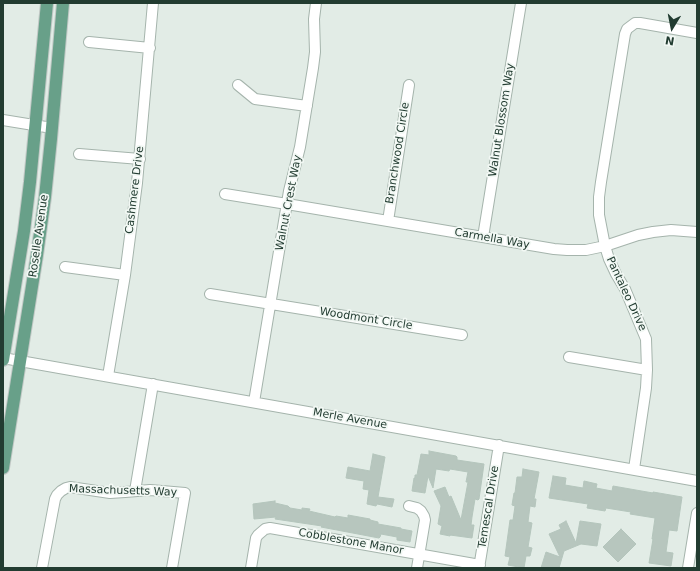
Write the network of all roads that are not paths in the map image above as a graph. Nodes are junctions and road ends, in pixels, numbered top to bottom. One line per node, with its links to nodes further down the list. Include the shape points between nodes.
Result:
1 (47, 3): 13 (main road, Roselle Avenue)
2 (63, 3): 14 (main road, Roselle Avenue)
3 (154, 3): 8 (street, Cashmere Drive)
4 (316, 3): 11 (street, Walnut Crest Way, via 315,52)
5 (521, 3): 21 (street, Walnut Blossom Way)
6 (697, 33): 22 (street, Pantaleo Drive, via 640,23 635,23 627,29 600,190 599,215)
7 (89, 42): 8 (street)
8 (150, 48): 16 (street, Cashmere Drive)
9 (238, 85): 11 (street, via 254,99)
10 (409, 85): 19 (street, Branchwood Circle)
11 (307, 106): 18 (street, Walnut Crest Way)
12 (3, 120): 13 (street)
13 (36, 126): 14 (street); 29 (main road, Roselle Avenue, via 25,224)
14 (52, 128): 30 (main road, Roselle Avenue, via 37,255)
15 (79, 154): 16 (street)
16 (140, 159): 24 (street, Cashmere Drive)
17 (225, 194): 18 (street, Carmella Way)
18 (287, 204): 19 (street, Carmella Way); 26 (street, Walnut Crest Way)
19 (388, 221): 21 (street, Carmella Way)
20 (697, 232): 22 (street, Carmella Way, via 653,232)
21 (483, 237): 22 (street, Carmella Way, via 567,250)
22 (605, 246): 31 (street, Pantaleo Drive, via 646,339)
23 (65, 267): 24 (street)
24 (124, 275): 32 (street, Cashmere Drive)
25 (210, 294): 26 (street, Woodmont Circle)
26 (271, 304): 27 (street, Woodmont Circle); 34 (street, Walnut Crest Way)
27 (462, 335)
28 (569, 356): 31 (street)
29 (3, 359): 30 (street, Merle Avenue)
30 (20, 361): 32 (street, Merle Avenue); 36 (main road, Roselle Avenue)
31 (647, 370): 37 (street, Pantaleo Drive)
32 (108, 376): 33 (street, Merle Avenue)
33 (153, 384): 34 (street, Merle Avenue); 39 (street)
34 (254, 402): 35 (street, Merle Avenue)
35 (499, 445): 37 (street, Merle Avenue); 43 (street, Temescal Drive)
36 (3, 468)
37 (634, 469): 38 (street, Merle Avenue)
38 (697, 481)
39 (135, 491): 44 (street, Massachusetts Way, via 110,493 70,487 61,490 55,499); 45 (street, Massachusetts Way, via 185,493)
40 (409, 506): 42 (street, via 421,511 425,520)
41 (697, 513): 48 (street)
42 (419, 554): 43 (street, Cobblestone Manor); 46 (street, Cobblestone Manor, via 270,528 265,529 256,538); 47 (street)
43 (479, 566)
44 (42, 568)
45 (172, 568)
46 (251, 568)
47 (417, 568)
48 (688, 568)

